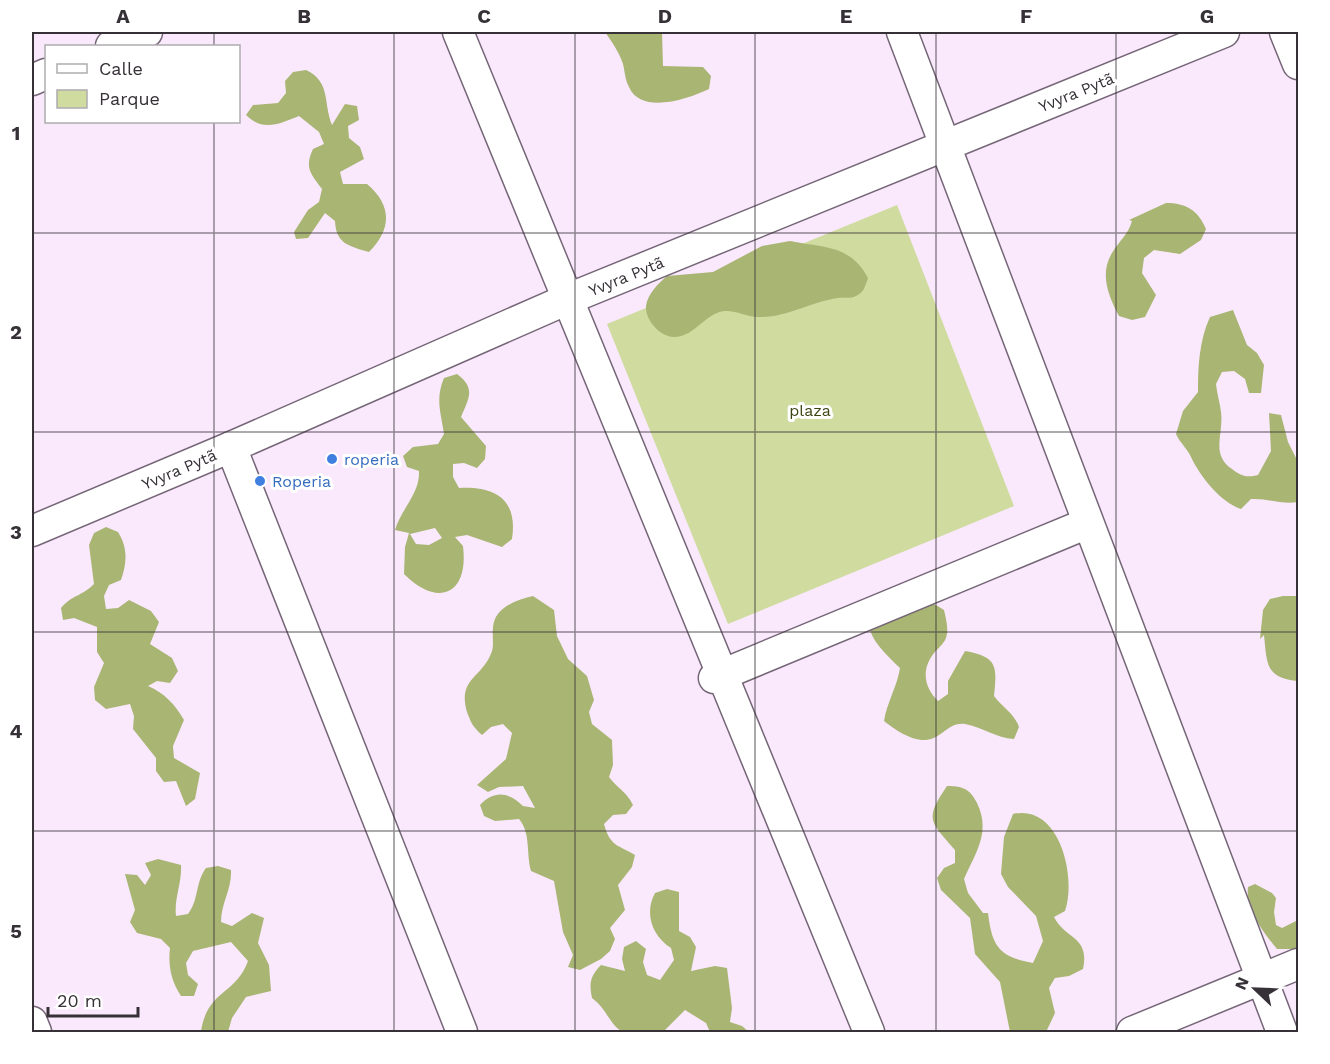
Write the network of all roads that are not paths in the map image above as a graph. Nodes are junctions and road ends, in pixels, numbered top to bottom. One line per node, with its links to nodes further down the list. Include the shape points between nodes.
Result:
1 (147, 32): 6 (street)
2 (458, 32): 9 (street)
3 (902, 32): 8 (street)
4 (1224, 32): 8 (street, Yvyra Pytã)
5 (1285, 32): 7 (street)
6 (114, 45)
7 (1299, 64)
8 (945, 146): 9 (street, Yvyra Pytã); 11 (street)
9 (568, 299): 10 (street, Yvyra Pytã); 13 (street)
10 (231, 447): 12 (street, Yvyra Pytã); 18 (street)
11 (1088, 524): 13 (street); 15 (street)
12 (32, 531)
13 (718, 676): 19 (street)
14 (1299, 964): 15 (street)
15 (1261, 979): 20 (street); 21 (street)
16 (32, 1022): 17 (street)
17 (36, 1032)
18 (462, 1032)
19 (869, 1032)
20 (1132, 1032)
21 (1282, 1032)

